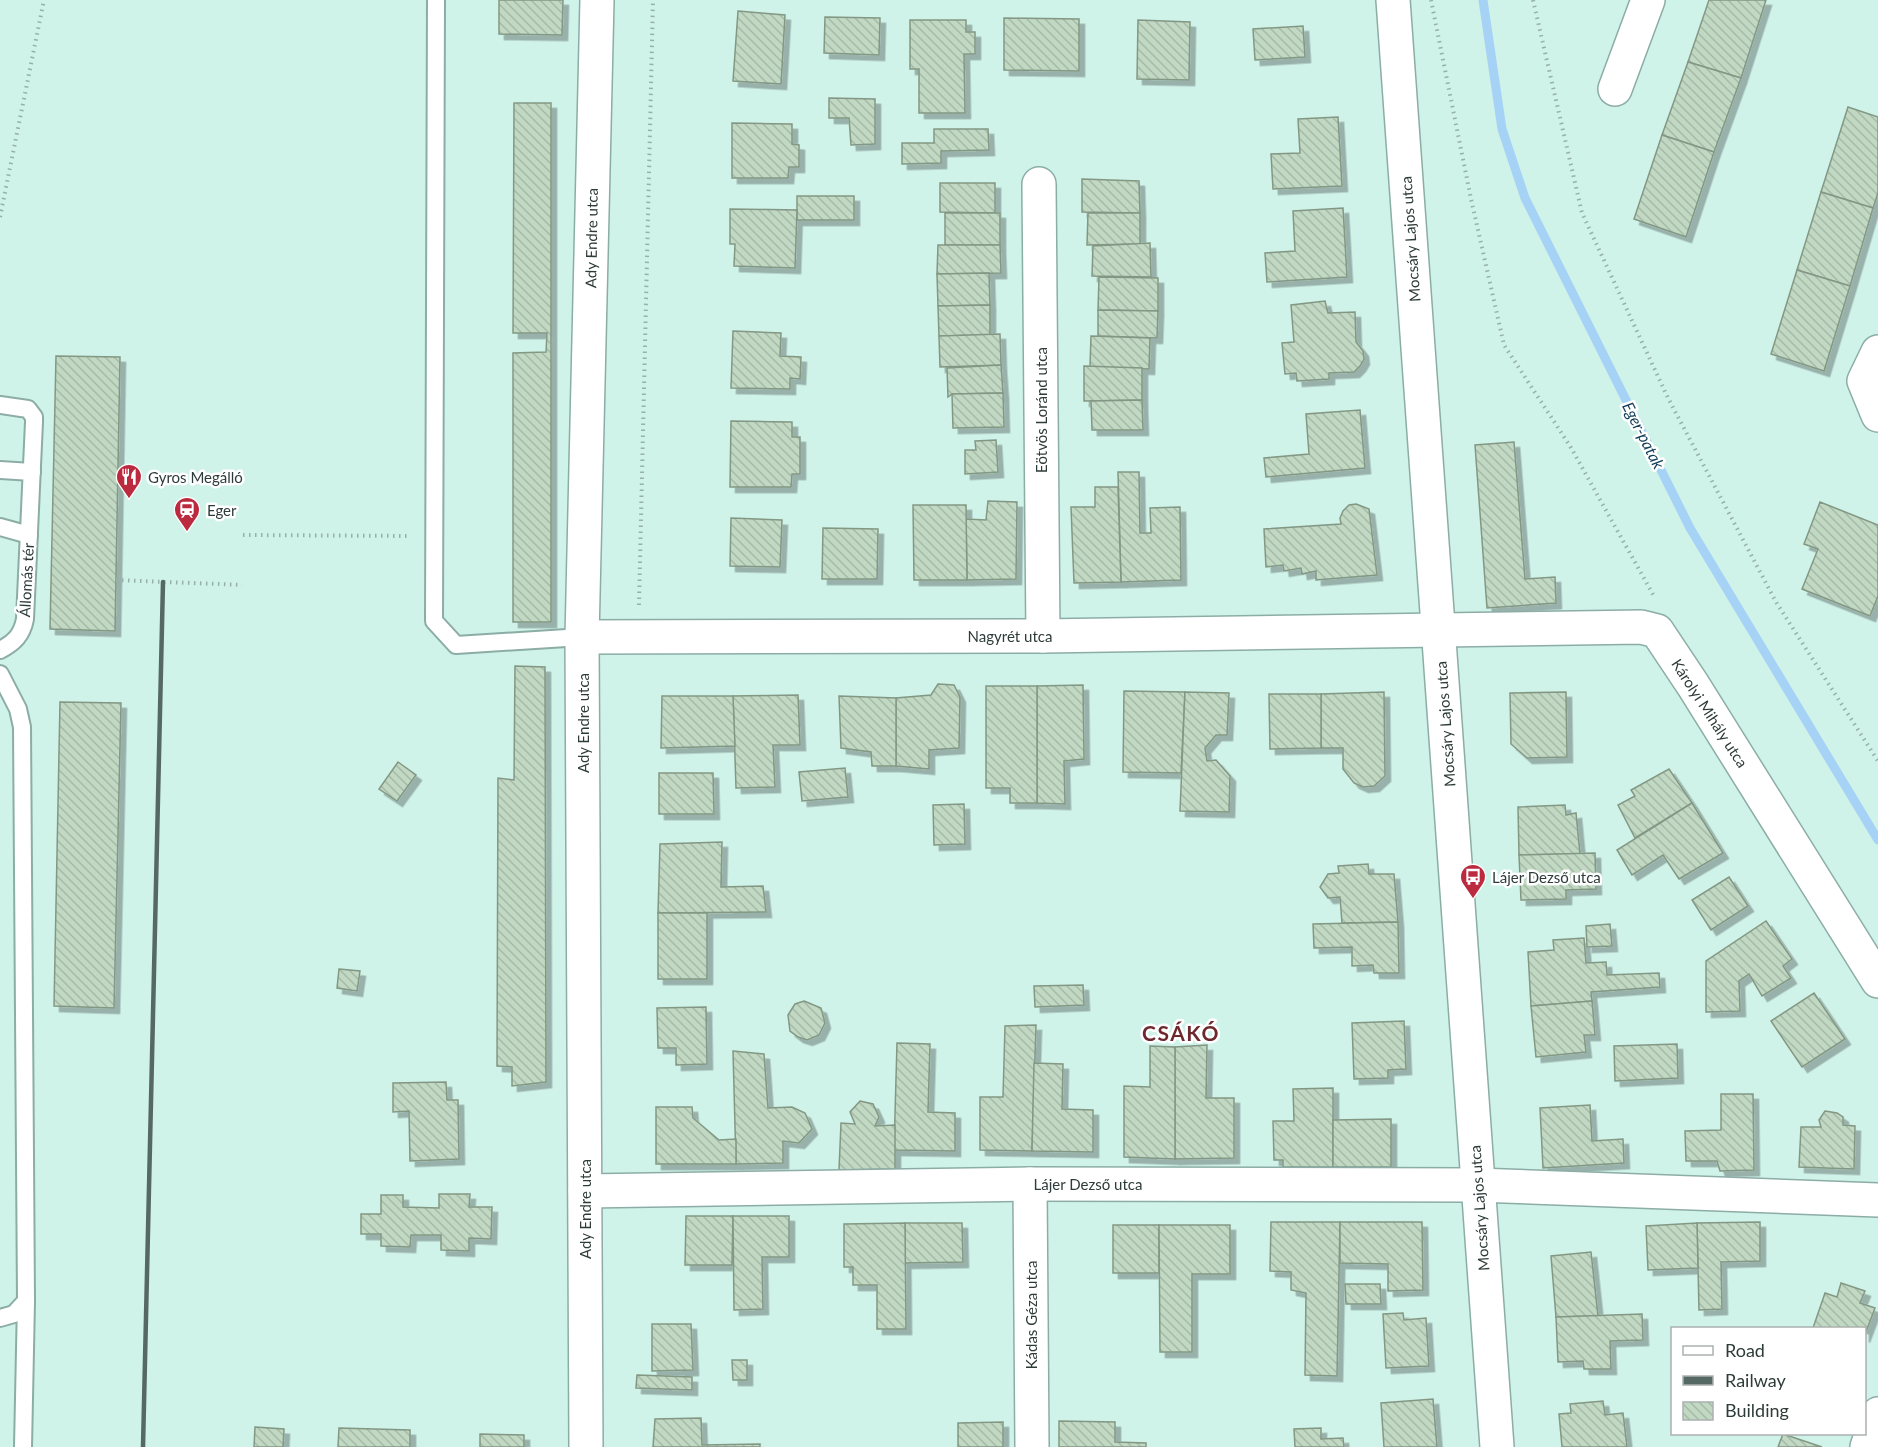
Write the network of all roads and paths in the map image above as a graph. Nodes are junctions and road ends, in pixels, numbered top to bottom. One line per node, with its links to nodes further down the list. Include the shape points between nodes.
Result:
1 (45, 0): 11 (path)
2 (436, 0): 20 (lane)
3 (597, 0): 27 (street, Ady Endre utca)
4 (653, 0): 26 (path)
5 (1393, 0): 23 (street, Mocsáry Lajos utca)
6 (1431, 0): 24 (path, via 1504,345 1570,446 1661,607)
7 (1533, 0): 30 (path, via 1582,213 1668,398 1776,602)
8 (1648, 0): 9 (street)
9 (1615, 89)
10 (1039, 184): 25 (street, Eötvös Loránd utca)
11 (0, 217)
12 (1878, 352): 14 (street, via 1864,381)
13 (0, 405): 16 (lane, Állomás tér, via 24,407 34,417)
14 (1878, 416)
15 (0, 470): 16 (lane)
16 (32, 472): 18 (lane, Állomás tér)
17 (0, 527): 18 (lane, Állomás tér)
18 (28, 535): 28 (lane, Állomás tér, via 24,628 13,643)
19 (243, 535): 20 (path)
20 (433, 536): 27 (lane, via 434,621 456,645)
21 (116, 580): 22 (path)
22 (242, 585)
23 (1439, 630): 24 (street, via 1641,627); 25 (street, Nagyrét utca); 33 (street, Mocsáry Lajos utca)
24 (1657, 631): 31 (street, Károlyi Mihály utca)
25 (1043, 636): 26 (street, Nagyrét utca)
26 (638, 637): 27 (street, Nagyrét utca)
27 (582, 638): 34 (street, Ady Endre utca)
28 (0, 650)
29 (0, 674): 36 (lane, via 18,709 22,727)
30 (1878, 761)
31 (1878, 981)
32 (1030, 1184): 33 (street, Lájer Dezső utca); 34 (street, Lájer Dezső utca); 41 (street, Kádas Géza utca)
33 (1477, 1185): 35 (street, Lájer Dezső utca); 42 (street, Mocsáry Lajos utca)
34 (585, 1191): 40 (street, Ady Endre utca)
35 (1878, 1200)
36 (26, 1301): 37 (lane, via 14,1314); 39 (lane)
37 (0, 1318)
38 (1878, 1414): 43 (street)
39 (23, 1447)
40 (586, 1447)
41 (1032, 1447)
42 (1497, 1447)
43 (1867, 1447)

